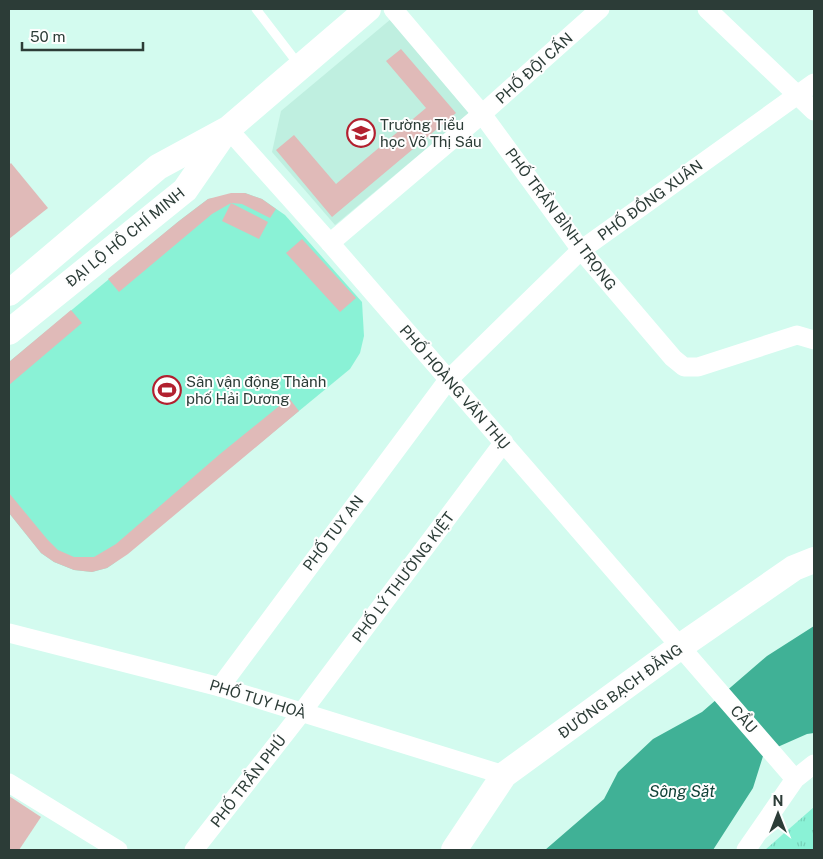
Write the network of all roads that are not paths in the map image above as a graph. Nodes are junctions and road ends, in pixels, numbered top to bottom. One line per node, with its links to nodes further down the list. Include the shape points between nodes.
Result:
1 (256, 9): 6 (lane)
2 (368, 9): 6 (street, ĐẠI LỘ HỒ CHÍ MINH)
3 (394, 9): 10 (street, PHỐ TRẦN BÌNH TRỌNG)
4 (600, 9): 10 (street, PHỐ ĐỘI CẤN)
5 (707, 9): 8 (street)
6 (301, 67): 11 (street, ĐẠI LỘ HỒ CHÍ MINH)
7 (814, 83): 8 (street, PHỐ ĐỒNG XUÂN)
8 (798, 94): 9 (street); 13 (street, PHỐ ĐỒNG XUÂN)
9 (814, 111)
10 (482, 114): 12 (street, PHỐ ĐỘI CẤN); 13 (street, PHỐ TRẦN BÌNH TRỌNG)
11 (228, 129): 12 (street, PHỐ HOÀNG VĂN THỤ); 14 (street, ĐẠI LỘ HỒ CHÍ MINH, via 158,166); 15 (street, ĐẠI LỘ HỒ CHÍ MINH, via 185,190)
12 (330, 243): 17 (street, PHỐ HOÀNG VĂN THỤ)
13 (580, 250): 16 (street, PHỐ TRẦN BÌNH TRỌNG, via 684,367 698,367 797,335); 17 (street, PHỐ ĐỒNG XUÂN)
14 (9, 293)
15 (9, 332)
16 (814, 340)
17 (448, 380): 18 (street, PHỐ HOÀNG VĂN THỤ); 23 (street, PHỐ TUY AN)
18 (504, 442): 21 (street, PHỐ HOÀNG VĂN THỤ); 24 (street, PHỐ LÝ THƯỜNG KIỆT)
19 (814, 560): 21 (street, ĐƯỜNG BẠCH ĐẰNG, via 794,568)
20 (9, 633): 23 (street, PHỐ TUY HOÀ)
21 (681, 646): 22 (street, PHỐ HOÀNG VĂN THỤ); 26 (street, ĐƯỜNG BẠCH ĐẰNG)
22 (706, 676): 27 (street, CẦU)
23 (220, 687): 24 (street, PHỐ TUY HOÀ)
24 (302, 712): 26 (street, PHỐ TUY HOÀ); 30 (street, PHỐ TRẦN PHÚ)
25 (814, 764): 27 (street)
26 (504, 775): 31 (street, ĐƯỜNG BẠCH ĐẰNG)
27 (795, 779): 32 (street)
28 (9, 783): 29 (street)
29 (118, 850)
30 (194, 850)
31 (454, 850)
32 (746, 850)

